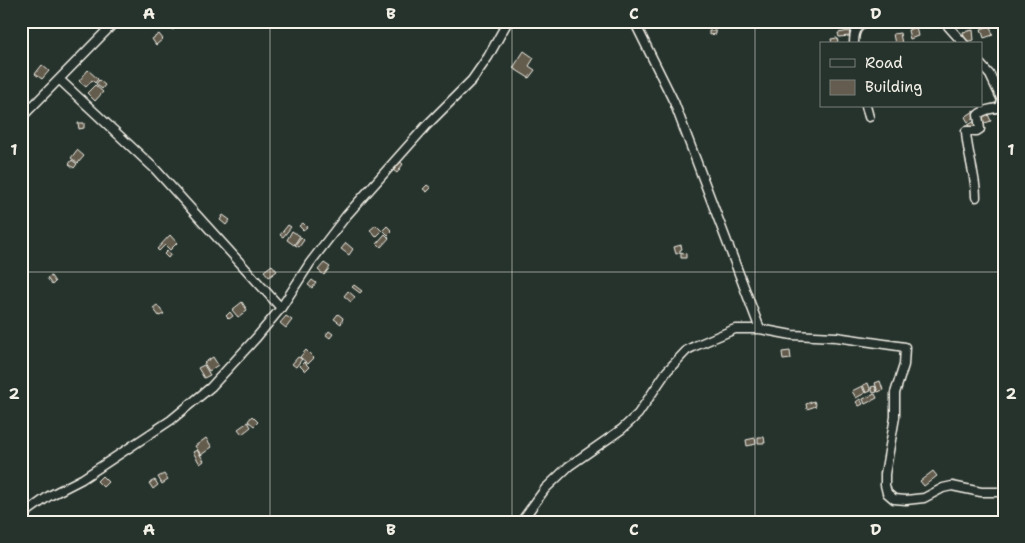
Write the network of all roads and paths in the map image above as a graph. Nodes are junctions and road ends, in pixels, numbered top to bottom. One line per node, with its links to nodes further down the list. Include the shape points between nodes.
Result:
1 (116, 21): 9 (street)
2 (508, 21): 14 (street, via 472,80 346,216)
3 (634, 21): 15 (street, via 674,102)
4 (867, 21): 6 (street, via 857,26)
5 (947, 21): 7 (street)
6 (854, 42)
7 (962, 42)
8 (982, 66): 13 (street, via 1002,100 1000,107 986,109 978,115 980,129 966,132)
9 (60, 80): 11 (street); 14 (street, via 155,169)
10 (866, 108): 12 (street)
11 (23, 113)
12 (869, 118)
13 (976, 197)
14 (281, 308): 17 (street, via 211,387 170,420)
15 (760, 329): 16 (street, via 905,347 885,485 894,498 924,498 952,486 981,492); 18 (street, via 735,329 687,350 667,371 638,414 569,466 545,489)
16 (1004, 492)
17 (21, 516)
18 (521, 522)

